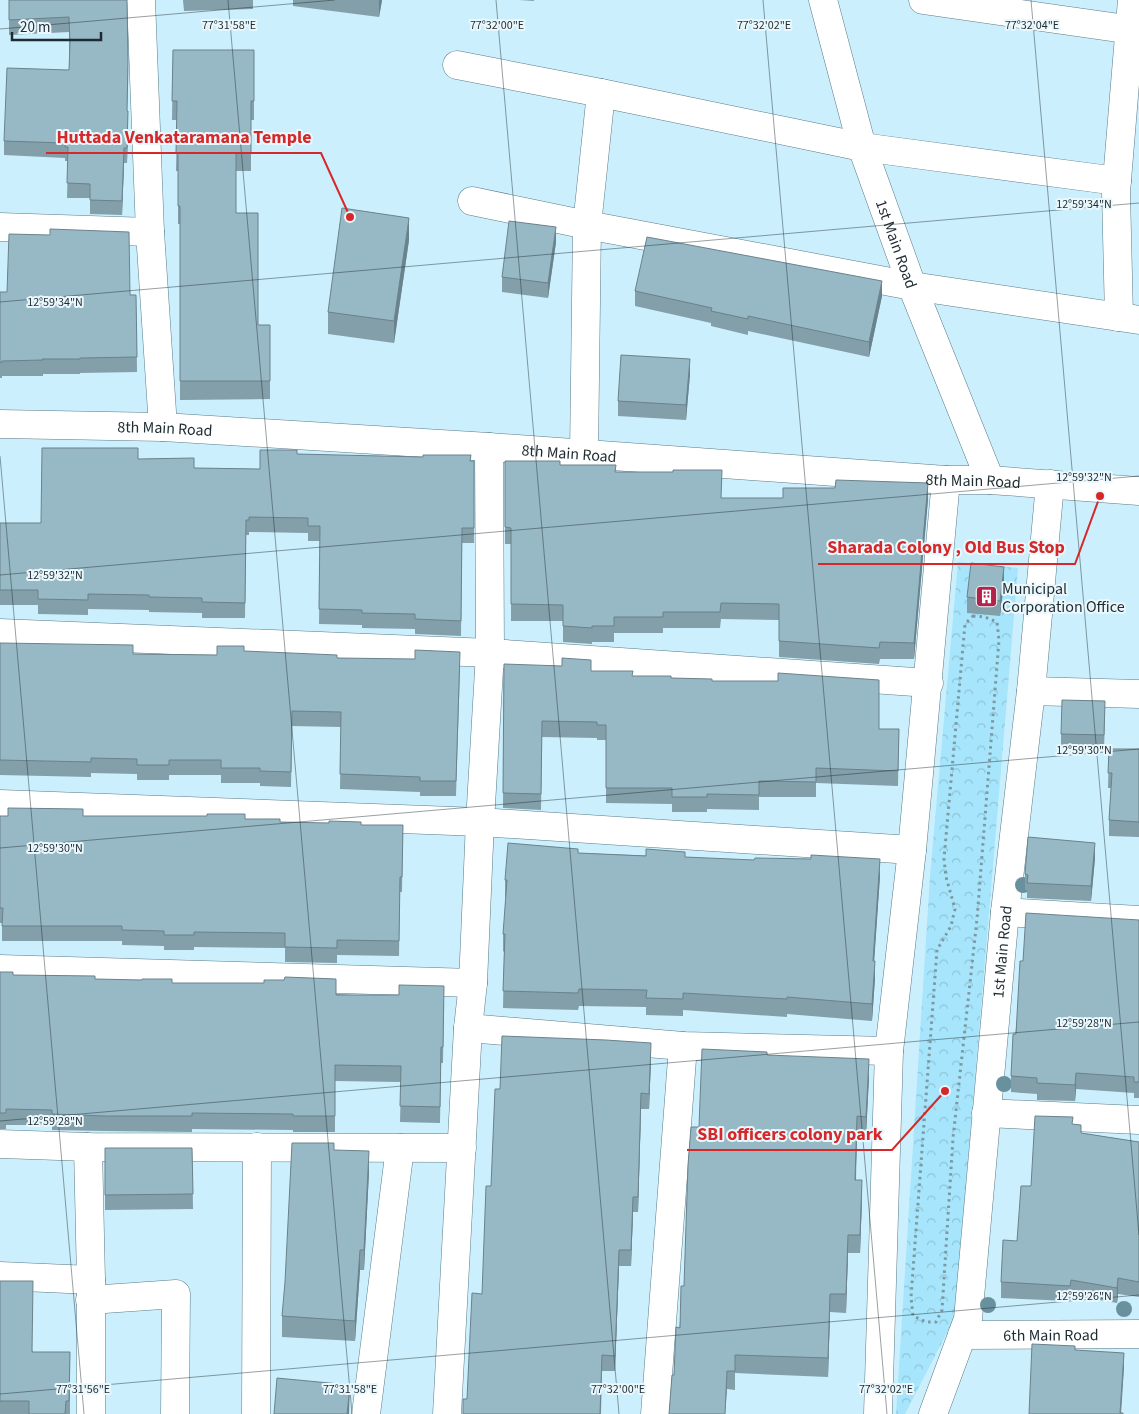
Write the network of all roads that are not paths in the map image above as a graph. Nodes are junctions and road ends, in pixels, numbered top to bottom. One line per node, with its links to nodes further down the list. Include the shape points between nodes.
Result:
1 (141, 0): 13 (street)
2 (822, 0): 8 (street, 1st Main Road)
3 (923, 0): 5 (street)
4 (1132, 0): 5 (street)
5 (1134, 31): 9 (street)
6 (457, 65): 7 (street)
7 (601, 93): 8 (street); 11 (street)
8 (862, 147): 9 (street); 14 (street, 1st Main Road)
9 (1117, 181): 15 (street)
10 (472, 201): 11 (street)
11 (587, 225): 14 (street); 19 (street)
12 (0, 227): 13 (street)
13 (150, 232): 17 (street)
14 (912, 286): 15 (street); 21 (street, 1st Main Road)
15 (1129, 318)
16 (0, 424): 17 (street, 8th Main Road)
17 (163, 427): 18 (street, 8th Main Road)
18 (489, 447): 19 (street, 8th Main Road); 25 (street)
19 (584, 454): 20 (street, 8th Main Road)
20 (946, 480): 21 (street, 8th Main Road); 26 (street)
21 (990, 480): 22 (street, 8th Main Road)
22 (1050, 484): 23 (street, 8th Main Road); 27 (street, 1st Main Road)
23 (1139, 490)
24 (0, 633): 25 (street)
25 (490, 653): 26 (street); 30 (street)
26 (928, 683): 31 (street)
27 (1031, 691): 28 (street); 32 (street, 1st Main Road)
28 (1139, 694)
29 (0, 804): 30 (street)
30 (480, 822): 31 (street); 35 (street)
31 (912, 850): 38 (street)
32 (1005, 912): 33 (street); 39 (street, 1st Main Road)
33 (1139, 920)
34 (0, 970): 35 (street)
35 (474, 983): 36 (street)
36 (468, 1028): 37 (street); 45 (street)
37 (683, 1046): 38 (street); 55 (street)
38 (888, 1051): 56 (street)
39 (986, 1113): 40 (street); 49 (street, 1st Main Road, via 968,1319)
40 (1139, 1120)
41 (0, 1144): 42 (street)
42 (88, 1147): 43 (street); 47 (street)
43 (258, 1147): 44 (street); 52 (street)
44 (400, 1148): 45 (street); 53 (street)
45 (462, 1148): 54 (street)
46 (0, 1276): 47 (street)
47 (90, 1290): 50 (street); 51 (street, via 176,1294)
48 (1139, 1334): 49 (street, 6th Main Road)
49 (962, 1335): 57 (street, 1st Main Road)
50 (91, 1414)
51 (175, 1414)
52 (256, 1414)
53 (366, 1414)
54 (447, 1414)
55 (655, 1414)
56 (878, 1414)
57 (933, 1414)

